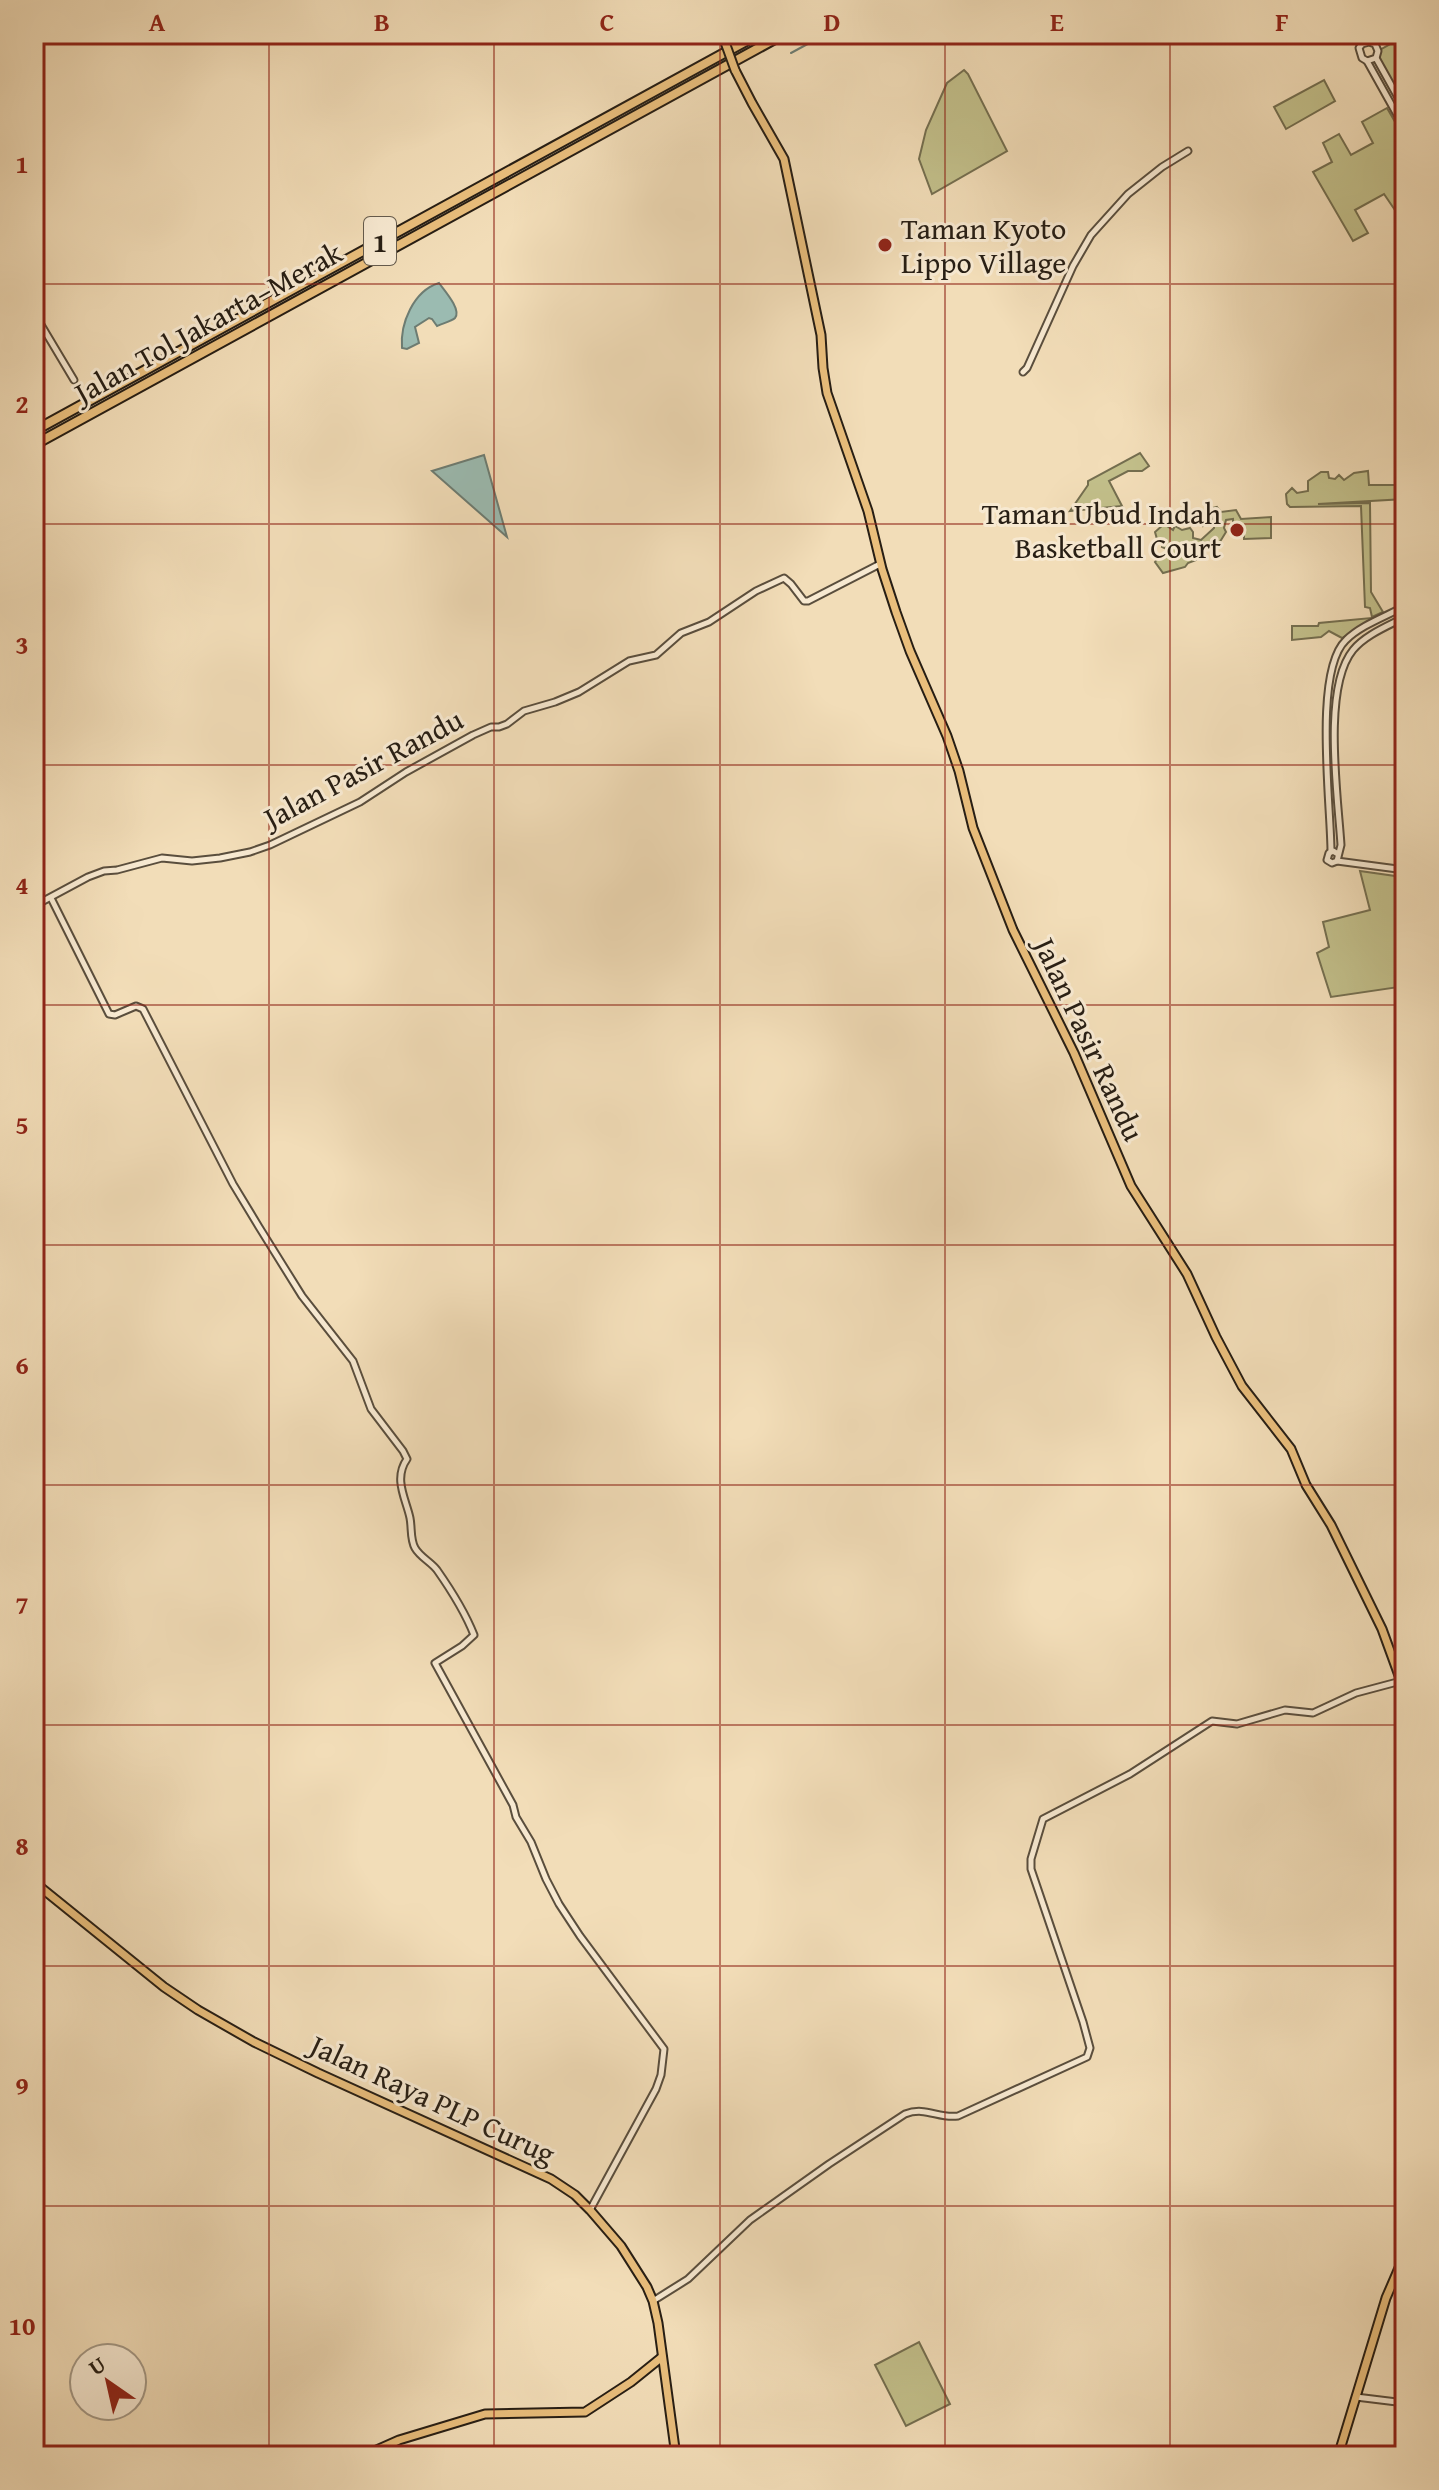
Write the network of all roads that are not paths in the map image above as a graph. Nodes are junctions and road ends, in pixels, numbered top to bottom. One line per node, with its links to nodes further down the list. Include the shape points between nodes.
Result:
1 (722, 34): 18 (main road, Jalan Pasir Randu, bridge, via 735,70 784,159 830,403)
2 (759, 34): 16 (highway, Jalan Tol Jakarta–Merak / 1)
3 (784, 34): 17 (highway, Jalan Tol Jakarta–Merak / 1)
4 (1356, 34): 7 (street)
5 (1365, 34): 6 (street)
6 (1369, 42): 7 (street); 8 (street, via 1377,47)
7 (1362, 44): 9 (street, via 1359,53)
8 (1376, 58): 9 (street); 10 (street)
9 (1367, 61): 11 (street)
10 (1405, 110)
11 (1405, 129)
12 (1188, 151): 14 (street, via 1128,194 1091,235)
13 (34, 313): 15 (street)
14 (1023, 372)
15 (74, 380)
16 (34, 431)
17 (34, 445)
18 (880, 564): 29 (street, Jalan Pasir Randu, via 807,601 780,579 681,633 656,655 629,661 557,702 473,735 360,802 270,845 220,858 162,858 104,871); 31 (main road, Jalan Pasir Randu, via 1013,930 1074,1053 1120,1163 1183,1266 1242,1386 1291,1449 1370,1604)
19 (1405, 606): 21 (street)
20 (1405, 617): 22 (street)
21 (1379, 620): 22 (street); 23 (street, via 1346,640)
22 (1384, 629): 24 (street, via 1356,646)
23 (1331, 669): 24 (street); 25 (street)
24 (1341, 670): 25 (street)
25 (1331, 718): 26 (street); 27 (street, via 1341,845)
26 (1331, 852): 27 (street); 27 (street, via 1327,860)
27 (1337, 858): 28 (street)
28 (1405, 870)
29 (51, 898): 30 (street, Jalan Pasir Randu); 33 (street, via 109,1014 143,1009 247,1208 302,1296 353,1361 371,1409 403,1451 407,1459 402,1494 415,1549 436,1570 474,1635 435,1663 513,1805 559,1904 664,2049 656,2089)
30 (34, 906)
31 (1404, 1687): 35 (street, via 1356,1693 1313,1713 1285,1710 1237,1724 1212,1721 1140,1768 1044,1818 1031,1869 1083,2022 1090,2048 1087,2057 958,2116 919,2110 905,2114 750,2220 688,2279)
32 (34, 1882): 33 (main road, Jalan Raya PLP Curug, via 198,2010 318,2073 551,2179)
33 (590, 2210): 35 (main road, Jalan Raya PLP Curug, via 636,2267)
34 (1405, 2254): 37 (main road)
35 (653, 2301): 36 (main road, Jalan Raya PLP Curug)
36 (662, 2357): 39 (main road, via 585,2412 485,2414); 40 (main road, Jalan Raya PLP Curug)
37 (1356, 2397): 38 (street); 41 (main road)
38 (1405, 2403)
39 (363, 2456)
40 (676, 2456)
41 (1338, 2456)

